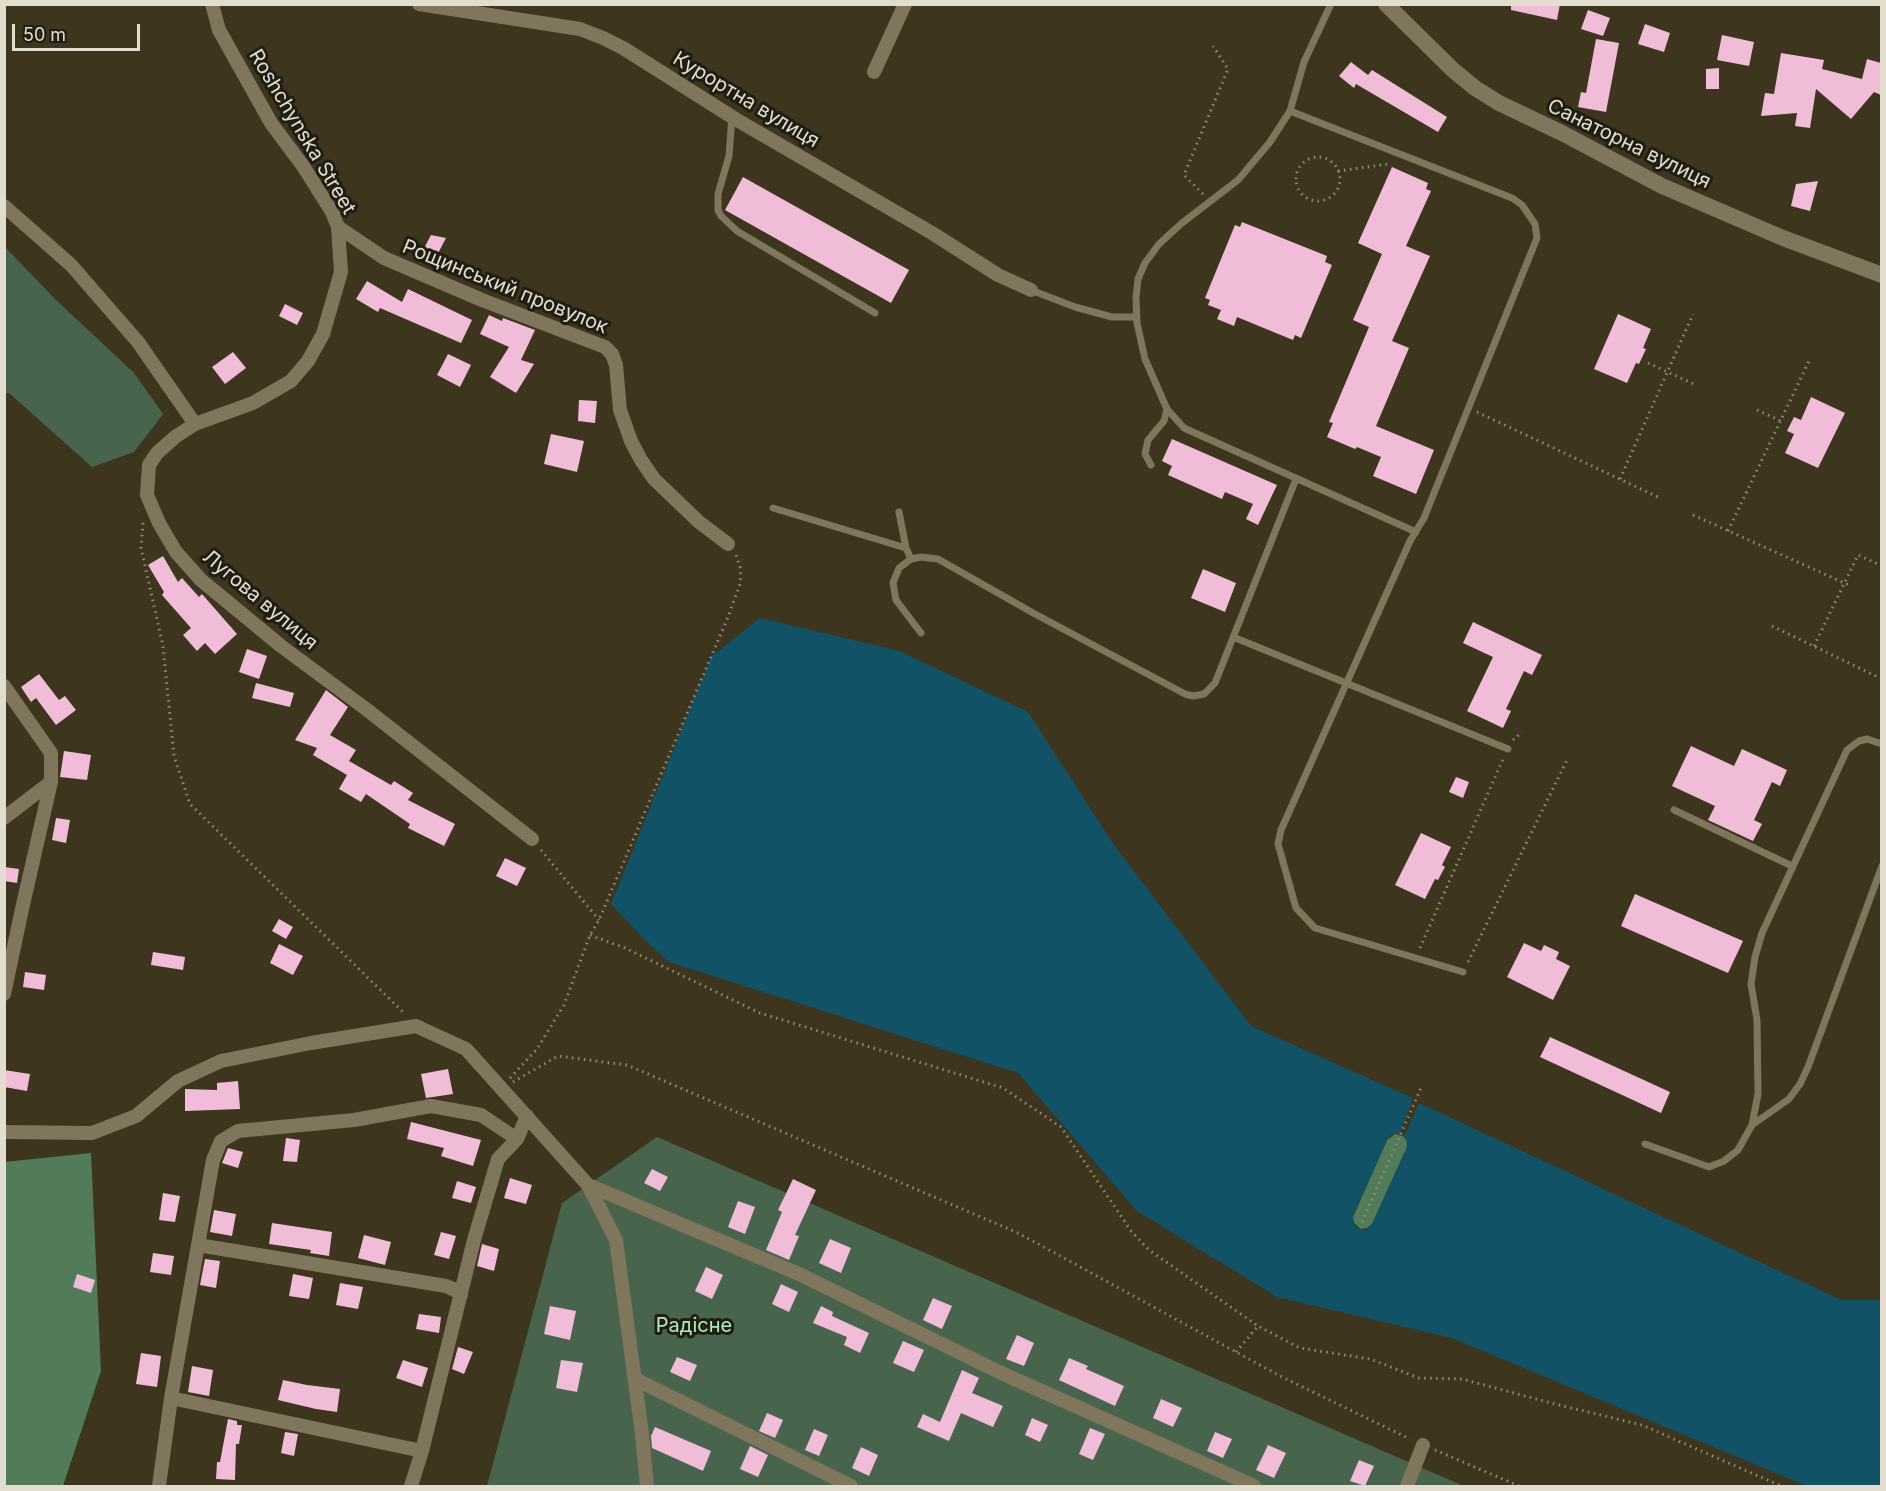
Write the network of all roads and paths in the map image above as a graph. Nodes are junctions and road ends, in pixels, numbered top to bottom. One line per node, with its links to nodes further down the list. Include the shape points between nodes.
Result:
1 (212, 4): 14 (street, Roshchynska Street, via 219,30 271,123 303,166)
2 (419, 4): 9 (street, Курортна вулиця, via 580,29 623,48)
3 (905, 4): 7 (street)
4 (1331, 4): 8 (lane, via 1304,62)
5 (1386, 4): 15 (street, Санаторна вулиця, via 1453,70 1499,103 1662,186)
6 (1213, 46): 12 (path, via 1228,69 1185,175)
7 (874, 72)
8 (1290, 111): 10 (lane); 12 (lane, via 1258,159)
9 (732, 116): 16 (street, Курортна вулиця, via 998,275); 17 (lane, via 729,156 718,194 717,210 721,216 737,231)
10 (1412, 160): 11 (path); 24 (lane, via 1512,198 1535,224 1537,238)
11 (1338, 171): 11 (path, via 1336,191 1324,200 1310,199 1296,182 1299,168 1311,158 1326,159)
12 (1211, 201): 19 (lane, via 1159,244 1145,263 1138,279)
13 (4, 206): 28 (street, via 79,274 138,342)
14 (338, 227): 28 (street, Roshchynska Street, via 341,272 323,334 308,362 291,381 254,403); 39 (street, Рощинський провулок, via 384,258 605,347 616,365 620,410 641,460 654,479)
15 (1881, 275)
16 (1031, 290): 19 (lane, via 1112,317)
17 (875, 313)
18 (1693, 314): 22 (path)
19 (1137, 317): 25 (lane, via 1145,359)
20 (1809, 361): 27 (path)
21 (1648, 363): 22 (path)
22 (1667, 372): 23 (path); 30 (path)
23 (1696, 385)
24 (1469, 408): 30 (path); 38 (lane)
25 (1167, 409): 29 (lane, via 1164,421 1148,440 1145,454); 31 (lane, via 1184,428)
26 (1757, 410): 27 (path)
27 (1780, 420): 37 (path)
28 (195, 424): 34 (street, Лугова вулиця, via 157,453 149,465 147,495)
29 (1151, 465)
30 (1620, 479): 32 (path)
31 (1296, 480): 38 (lane); 47 (lane)
32 (1660, 498)
33 (773, 508): 40 (lane)
34 (153, 509): 59 (street, Лугова вулиця, via 176,552 201,580); 67 (path, via 142,525 141,548 163,646 174,756 190,804)
35 (899, 512): 40 (lane)
36 (1693, 515): 37 (path)
37 (1728, 531): 43 (path)
38 (1416, 532): 50 (lane)
39 (728, 544): 62 (path, via 741,570 740,584)
40 (906, 548): 41 (lane)
41 (911, 559): 46 (lane, via 894,575 893,592); 47 (lane, via 938,559 1188,695 1198,695 1212,687)
42 (1881, 566): 43 (path, via 1858,555)
43 (1844, 584): 44 (path); 48 (path)
44 (1851, 586)
45 (1772, 626): 48 (path)
46 (921, 633)
47 (1233, 637): 50 (lane)
48 (1814, 646): 49 (path)
49 (1881, 679)
50 (1347, 684): 54 (lane); 64 (lane, via 1281,830 1278,844 1284,869 1296,908 1315,928)
51 (4, 687): 56 (street, via 51,753)
52 (1522, 732): 54 (path)
53 (1881, 744): 60 (lane, via 1863,740 1850,746)
54 (1508, 749): 64 (path)
55 (1568, 758): 65 (path)
56 (51, 782): 58 (street); 66 (street)
57 (1674, 810): 60 (lane)
58 (4, 818)
59 (532, 839): 62 (path)
60 (1792, 866): 71 (lane, via 1755,957 1751,984 1759,1074)
61 (1881, 866): 71 (lane, via 1800,1084 1789,1099)
62 (599, 920): 63 (path)
63 (590, 935): 69 (path, via 564,1005 537,1049); 79 (path, via 760,1013 1003,1088 1061,1127 1131,1231 1149,1250)
64 (1416, 958): 65 (lane)
65 (1463, 972)
66 (4, 994)
67 (416, 1026): 69 (street, via 466,1048); 72 (street, via 221,1061 178,1081 136,1116 92,1133)
68 (1421, 1088): 76 (path)
69 (501, 1089): 70 (street); 80 (path, via 558,1056 627,1065 1018,1233)
70 (527, 1116): 73 (street); 75 (street)
71 (1752, 1125): 74 (lane, via 1738,1150 1709,1167)
72 (4, 1132)
73 (517, 1139): 77 (street, via 481,1115 431,1106 354,1120 238,1131 222,1141 213,1160); 78 (street, via 498,1159)
74 (1645, 1144)
75 (588, 1185): 81 (street, via 616,1240); 89 (street, via 799,1274 999,1372)
76 (1362, 1222)
77 (198, 1245): 78 (street, via 446,1286); 82 (street)
78 (461, 1295): 84 (street)
79 (1258, 1326): 80 (path); 92 (path, via 1300,1348 1370,1359 1419,1378 1462,1379 1642,1425)
80 (1236, 1352): 83 (path)
81 (635, 1379): 87 (street); 88 (street)
82 (171, 1398): 84 (street); 85 (street)
83 (1423, 1445): 90 (street); 91 (path)
84 (422, 1452): 86 (street)
85 (159, 1486)
86 (411, 1486)
87 (647, 1486)
88 (851, 1486)
89 (1254, 1486)
90 (1407, 1486)
91 (1519, 1486)
92 (1781, 1486)

